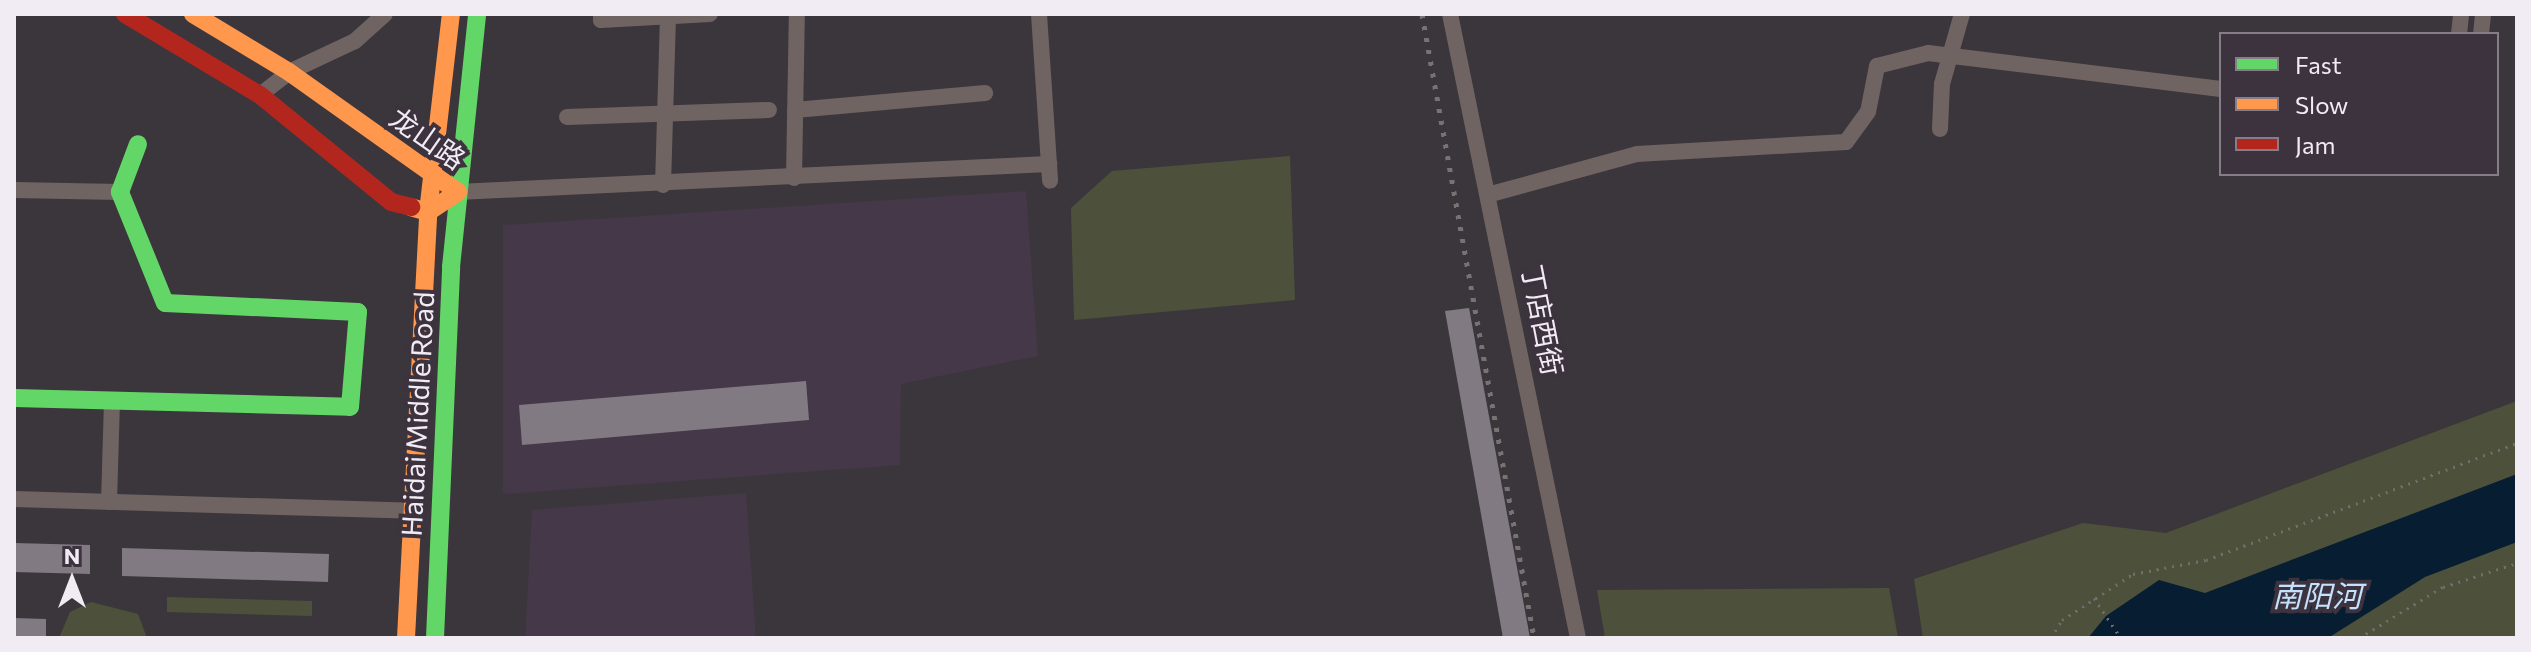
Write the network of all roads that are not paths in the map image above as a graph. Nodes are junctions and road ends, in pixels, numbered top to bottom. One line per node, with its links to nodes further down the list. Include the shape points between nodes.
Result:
1 (125, 14): 17 (street)
2 (193, 14): 14 (street, 龙山路)
3 (385, 14): 14 (street, via 355,41)
4 (451, 14): 23 (street, Haidai Middle Road)
5 (477, 14): 28 (street, Haidai Middle Road)
6 (601, 14): 12 (street, via 601,20)
7 (710, 14): 12 (street)
8 (797, 14): 19 (street)
9 (1039, 14): 24 (street, via 1050,172)
10 (1450, 14): 29 (street, 丁店西街)
11 (1962, 14): 13 (street)
12 (668, 17): 25 (street)
13 (1948, 55): 15 (street, via 1972,63 2022,61); 21 (street); 29 (street, via 1928,53 1877,66 1868,112 1846,142 1637,154)
14 (289, 72): 17 (street); 23 (street, 龙山路)
15 (2219, 89)
16 (985, 93): 19 (street)
17 (260, 95): 30 (street, via 391,202)
18 (769, 110): 20 (street)
19 (795, 110): 24 (street)
20 (567, 117)
21 (1940, 129)
22 (138, 144): 27 (street)
23 (431, 176): 28 (street, 龙山路); 30 (street, Haidai Middle Road)
24 (794, 178): 25 (street)
25 (663, 185): 28 (street)
26 (14, 190): 27 (street)
27 (120, 192): 32 (street, via 165,303 358,312 350,407)
28 (458, 192): 30 (street, 龙山路); 37 (street, Haidai Middle Road)
29 (1491, 194): 38 (street, 丁店西街)
30 (428, 212): 35 (street, Haidai Middle Road)
31 (14, 398): 32 (street)
32 (112, 401): 34 (street)
33 (14, 499): 34 (street)
34 (109, 502): 35 (street)
35 (413, 511): 36 (street, Haidai Middle Road)
36 (406, 638)
37 (435, 638)
38 (1578, 638)

